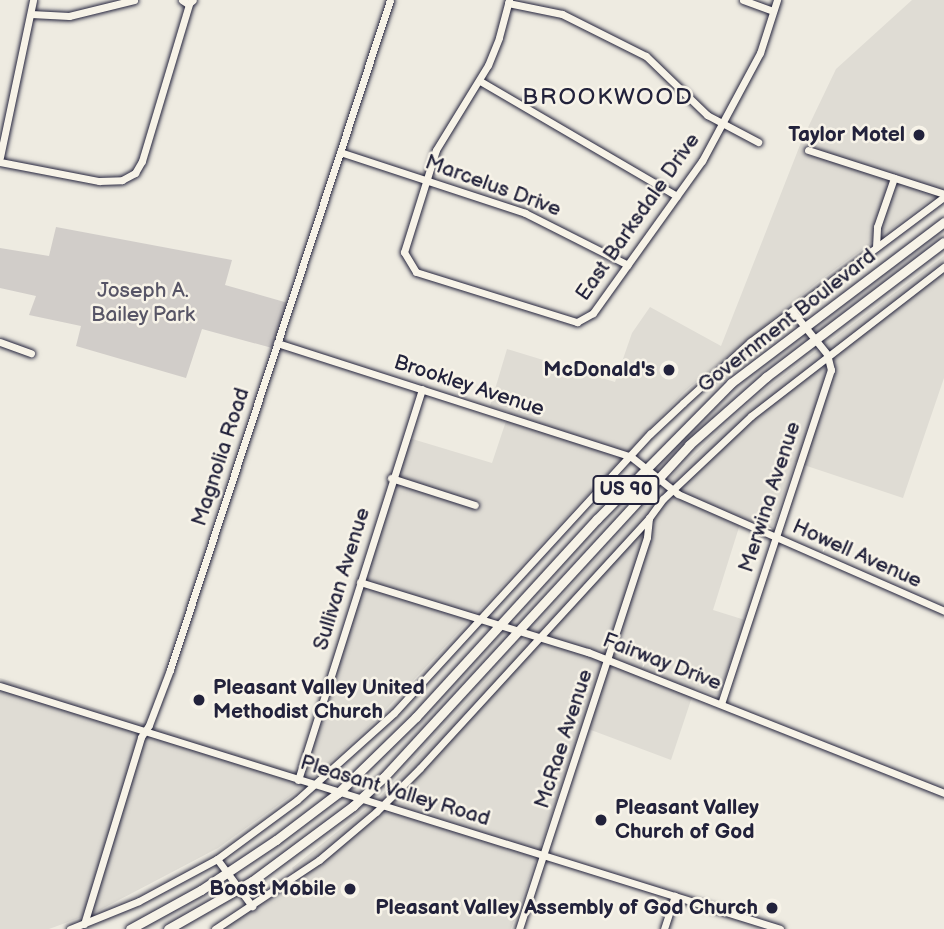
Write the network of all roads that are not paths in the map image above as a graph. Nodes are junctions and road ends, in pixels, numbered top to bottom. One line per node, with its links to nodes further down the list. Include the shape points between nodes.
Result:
1 (33, 0): 9 (street)
2 (134, 0): 9 (street, via 69,16)
3 (390, 0): 14 (street, Magnolia Road)
4 (743, 0): 8 (street)
5 (777, 0): 8 (street, East Barksdale Drive)
6 (188, 1): 16 (street, via 140,167 122,180 99,181)
7 (508, 1): 10 (street, via 499,38); 11 (street, via 562,14 646,56 698,107)
8 (773, 11): 11 (street, East Barksdale Drive, via 760,53)
9 (31, 14): 15 (street)
10 (480, 81): 18 (street, via 436,150); 20 (street)
11 (723, 123): 12 (street); 20 (street, East Barksdale Drive)
12 (758, 142)
13 (808, 150): 17 (street)
14 (340, 152): 18 (street, Marcelus Drive); 30 (street, Magnolia Road)
15 (0, 157)
16 (0, 162)
17 (894, 178): 19 (street); 23 (street, via 877,228)
18 (425, 179): 24 (street, Marcelus Drive, via 525,213); 24 (street, East Barksdale Drive, via 405,242 404,252 414,270 577,322 593,313)
19 (944, 195): 23 (street, Government Boulevard)
20 (677, 196): 24 (street, East Barksdale Drive)
21 (944, 222): 27 (main road, Government Boulevard / US 90)
22 (944, 242): 28 (main road, Government Boulevard / US 90)
23 (876, 247): 26 (street, Government Boulevard)
24 (628, 265)
25 (944, 267): 32 (street)
26 (792, 311): 27 (street); 34 (street, Government Boulevard, via 703,384)
27 (804, 326): 28 (street); 35 (main road, Government Boulevard / US 90, via 731,383)
28 (815, 340): 32 (street); 37 (main road, Government Boulevard / US 90, via 739,400)
29 (0, 342): 31 (street)
30 (277, 343): 33 (street, Brookley Avenue); 51 (street, Magnolia Road)
31 (31, 353)
32 (827, 354): 38 (street, via 751,416); 41 (street, Merwina Avenue, via 831,370)
33 (422, 389): 34 (street, Brookley Avenue); 36 (street, Sullivan Avenue)
34 (630, 456): 35 (street, Brookley Avenue); 44 (street, Government Boulevard)
35 (646, 469): 37 (street, Howell Avenue); 45 (main road, Government Boulevard / US 90)
36 (391, 478): 39 (street); 42 (street, Sullivan Avenue)
37 (658, 478): 38 (street, Howell Avenue); 46 (main road, Government Boulevard / US 90)
38 (673, 490): 40 (street); 41 (street, Howell Avenue)
39 (475, 505)
40 (649, 517): 47 (street); 48 (street, McRae Avenue, via 647,537)
41 (776, 536): 43 (street, Howell Avenue); 50 (street, Merwina Avenue)
42 (360, 582): 44 (street, Fairway Drive); 52 (street, Sullivan Avenue)
43 (944, 611)
44 (481, 619): 45 (street, Fairway Drive); 53 (street, Government Boulevard, via 394,713)
45 (501, 625): 46 (street, Fairway Drive); 54 (main road, Government Boulevard / US 90)
46 (518, 630): 47 (street, Fairway Drive); 56 (main road, Government Boulevard / US 90, via 393,768)
47 (539, 637): 48 (street, Fairway Drive); 57 (street)
48 (608, 660): 50 (street, Fairway Drive); 58 (street, McRae Avenue)
49 (0, 686): 51 (street, Pleasant Valley Road)
50 (721, 704): 55 (street, Fairway Drive)
51 (146, 731): 52 (street, Pleasant Valley Road); 64 (street, Magnolia Road)
52 (298, 780): 53 (street, Pleasant Valley Road)
53 (314, 785): 54 (street, Pleasant Valley Road); 59 (street, Government Boulevard)
54 (338, 793): 56 (street, Pleasant Valley Road); 60 (main road, Government Boulevard / US 90)
55 (944, 793)
56 (359, 799): 57 (street, Pleasant Valley Road); 61 (main road, Government Boulevard / US 90, via 309,841)
57 (382, 806): 58 (street, Pleasant Valley Road); 63 (street, via 319,860)
58 (544, 855): 62 (street, Pleasant Valley Road); 69 (street, McRae Avenue)
59 (217, 859): 60 (street); 64 (street, Government Boulevard)
60 (228, 872): 61 (street); 66 (main road, Government Boulevard / US 90)
61 (239, 888): 63 (street); 67 (main road, Government Boulevard / US 90)
62 (675, 896): 70 (street); 71 (street, Pleasant Valley Road)
63 (252, 906): 68 (street)
64 (84, 924): 65 (street, Government Boulevard)
65 (70, 929)
66 (130, 929)
67 (168, 929)
68 (215, 929)
69 (519, 929)
70 (664, 929)
71 (780, 929)

